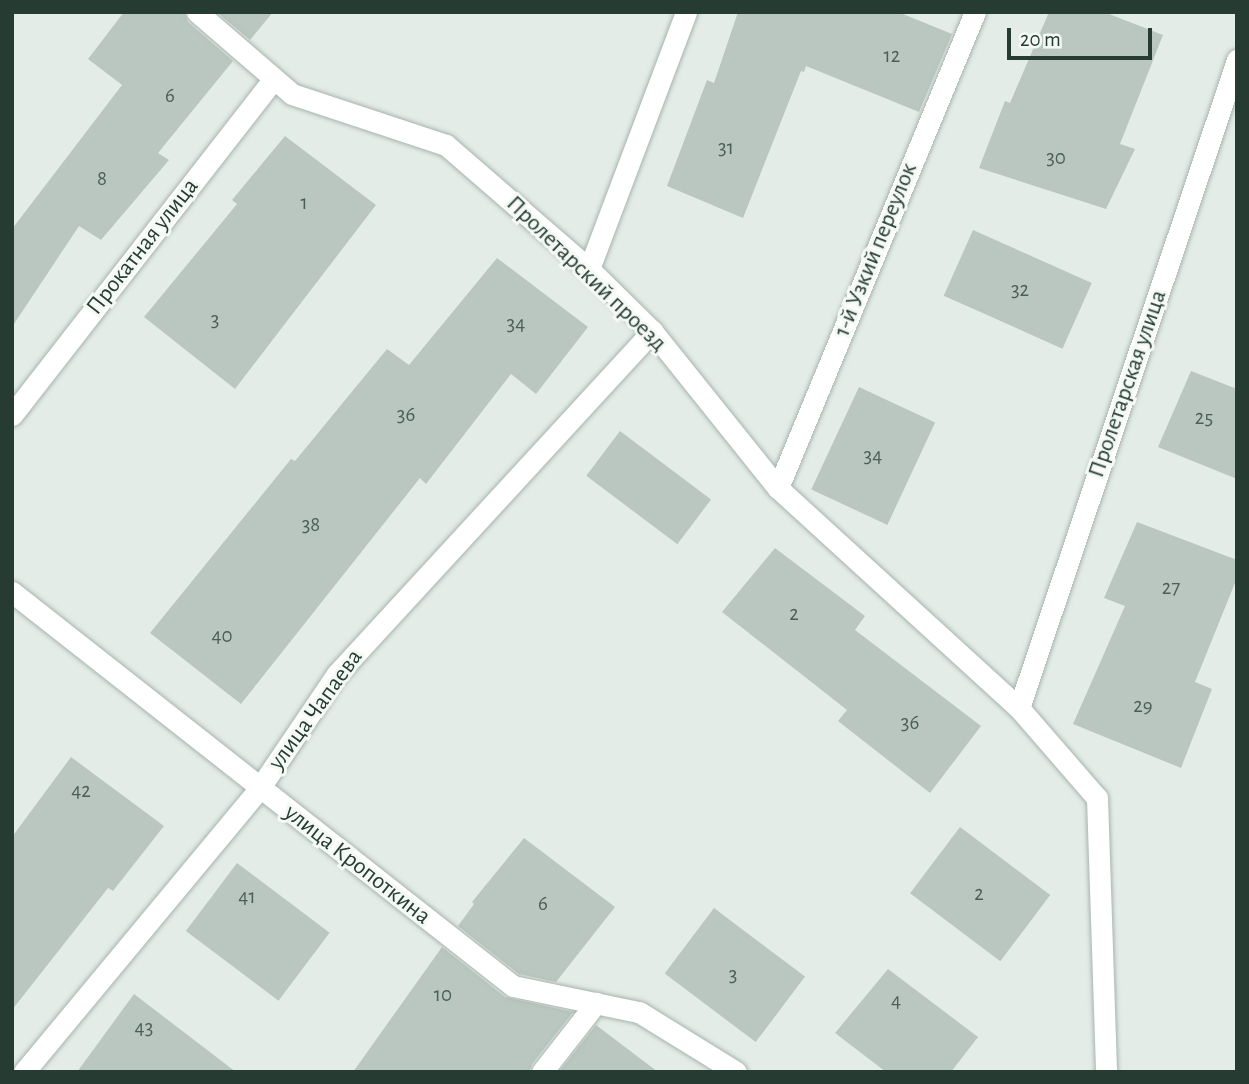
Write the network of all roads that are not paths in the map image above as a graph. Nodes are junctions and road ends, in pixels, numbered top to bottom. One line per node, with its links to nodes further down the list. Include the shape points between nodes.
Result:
1 (197, 12): 5 (street, Пролетарский проезд)
2 (686, 12): 6 (street)
3 (975, 12): 9 (street, 1-й Узкий переулок)
4 (1237, 60): 11 (street, Пролетарская улица)
5 (274, 79): 6 (street, Пролетарский проезд, via 292,94 446,145); 8 (street, Прокатная улица)
6 (589, 269): 7 (street, Пролетарский проезд)
7 (652, 331): 9 (street, Пролетарский проезд); 12 (street, улица Чапаева, via 337,674)
8 (12, 415)
9 (778, 488): 11 (street, Пролетарский проезд)
10 (12, 592): 12 (street, улица Кропоткина)
11 (1019, 708): 17 (street, Пролетарский проезд, via 1097,798)
12 (259, 789): 13 (street, улица Кропоткина, via 513,986); 14 (street, улица Чапаева)
13 (596, 1003): 15 (street); 16 (street, улица Кропоткина, via 639,1012)
14 (24, 1072)
15 (542, 1072)
16 (736, 1072)
17 (1106, 1072)

